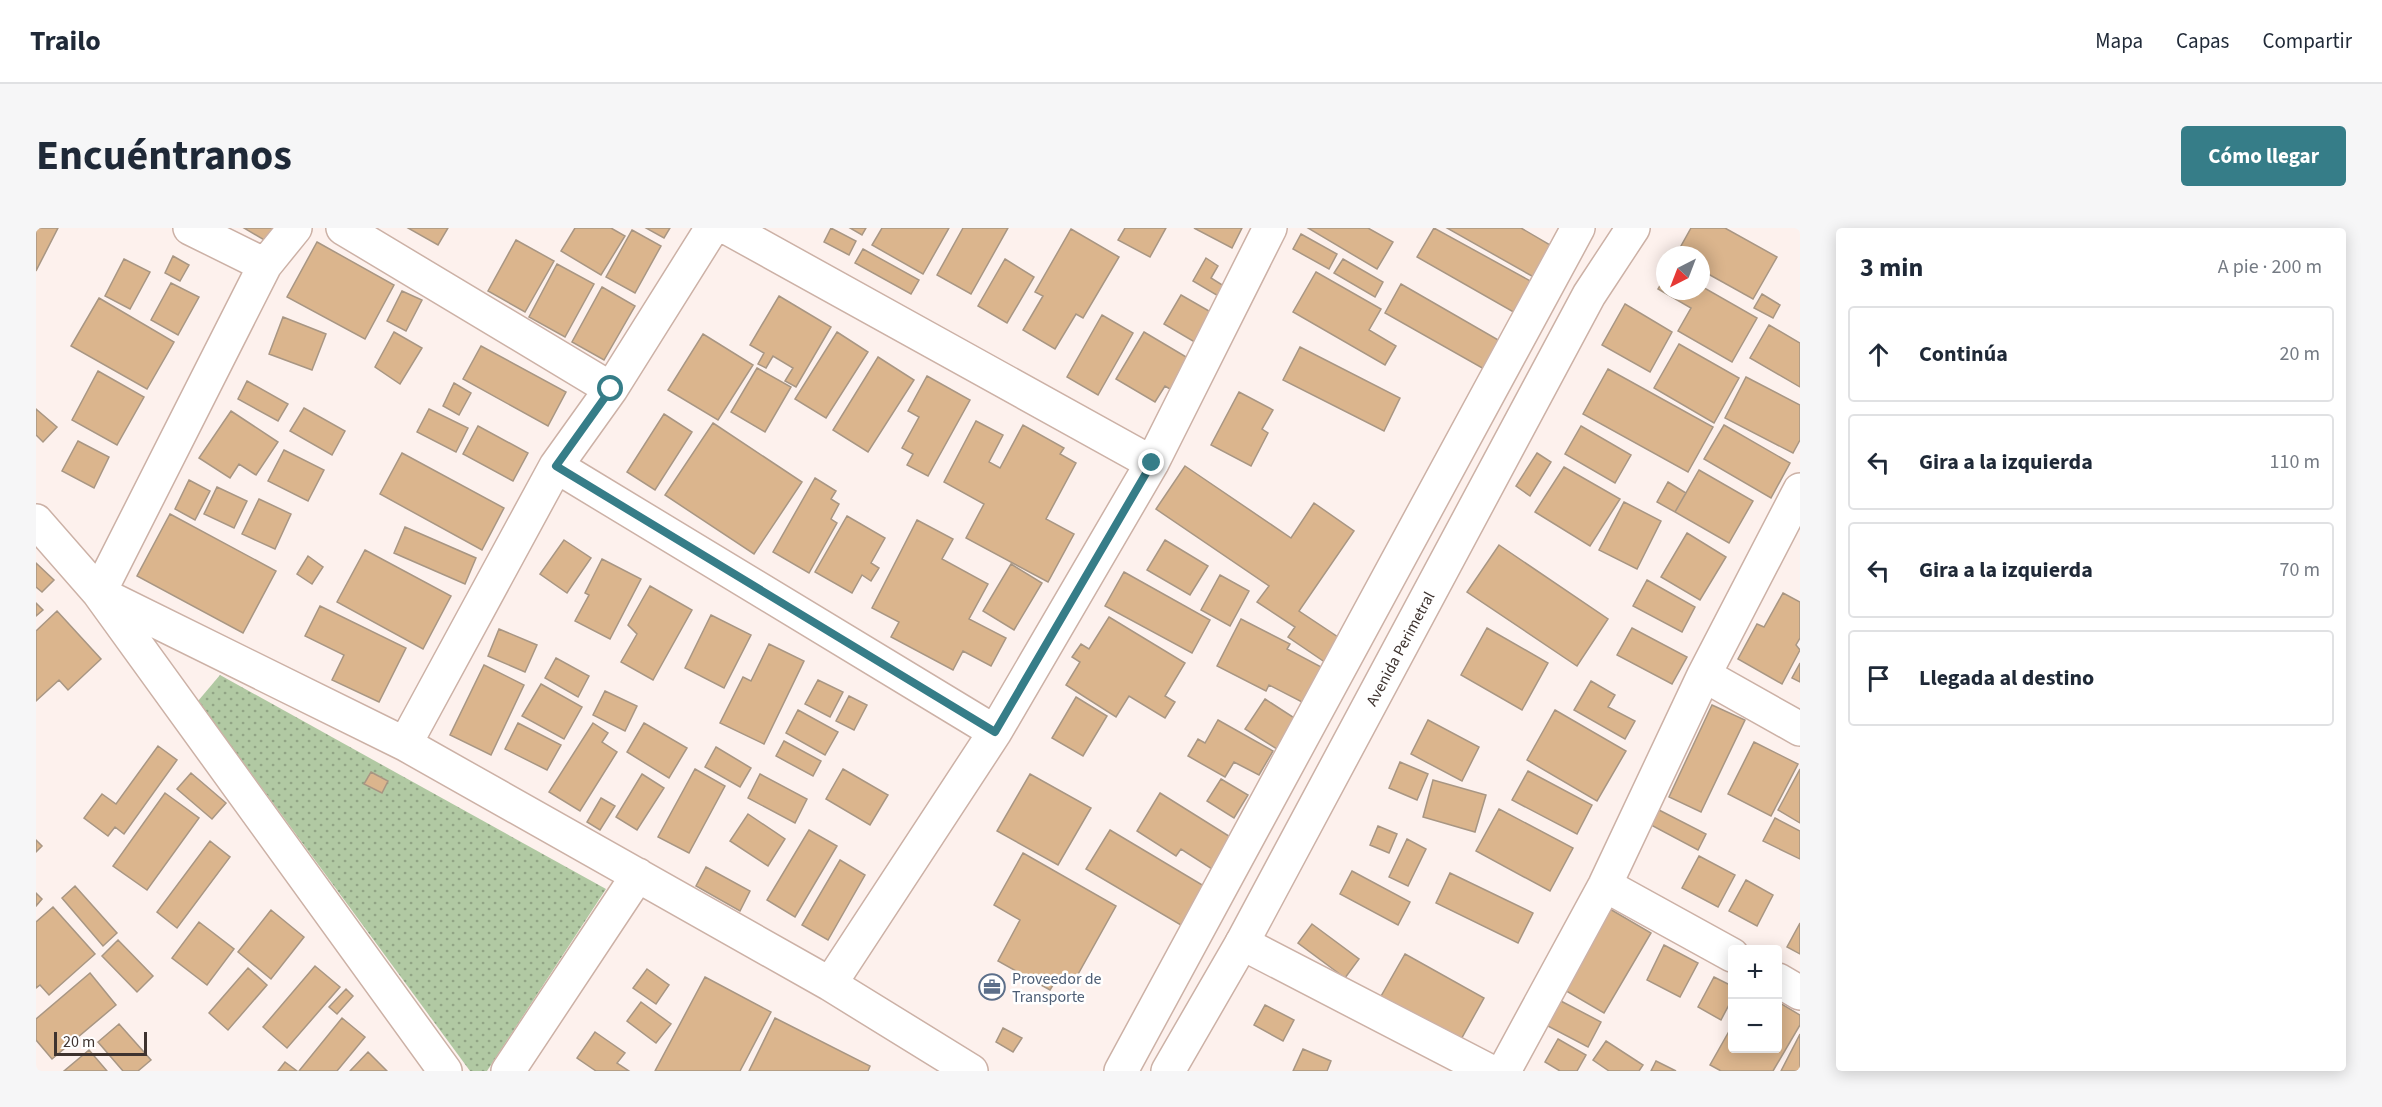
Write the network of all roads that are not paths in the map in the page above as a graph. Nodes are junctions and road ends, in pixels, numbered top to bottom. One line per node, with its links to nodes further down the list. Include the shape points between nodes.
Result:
1 (190, 228): 9 (street)
2 (295, 228): 9 (street)
3 (343, 228): 10 (street)
4 (712, 228): 10 (street)
5 (728, 228): 11 (street)
6 (1270, 228): 11 (street)
7 (1578, 228): 30 (street)
8 (1633, 228): 22 (street, Avenida Perimetral, via 1589,295)
9 (265, 265): 15 (street)
10 (611, 389): 12 (street)
11 (1152, 463): 18 (street)
12 (556, 466): 18 (street); 19 (street)
13 (1800, 490): 16 (street)
14 (36, 521): 15 (street)
15 (99, 593): 19 (street); 27 (street)
16 (1704, 675): 17 (street); 21 (street)
17 (1800, 729)
18 (995, 732): 25 (street)
19 (405, 744): 20 (street)
20 (638, 875): 25 (street); 28 (street)
21 (1605, 885): 23 (street); 33 (street)
22 (1242, 943): 31 (street, Avenida Perimetral); 32 (street)
23 (1728, 953)
24 (1782, 982): 26 (street)
25 (830, 984): 29 (street)
26 (1800, 993)
27 (445, 1071)
28 (508, 1071)
29 (971, 1071)
30 (1121, 1071)
31 (1168, 1071)
32 (1490, 1071)
33 (1504, 1071)

